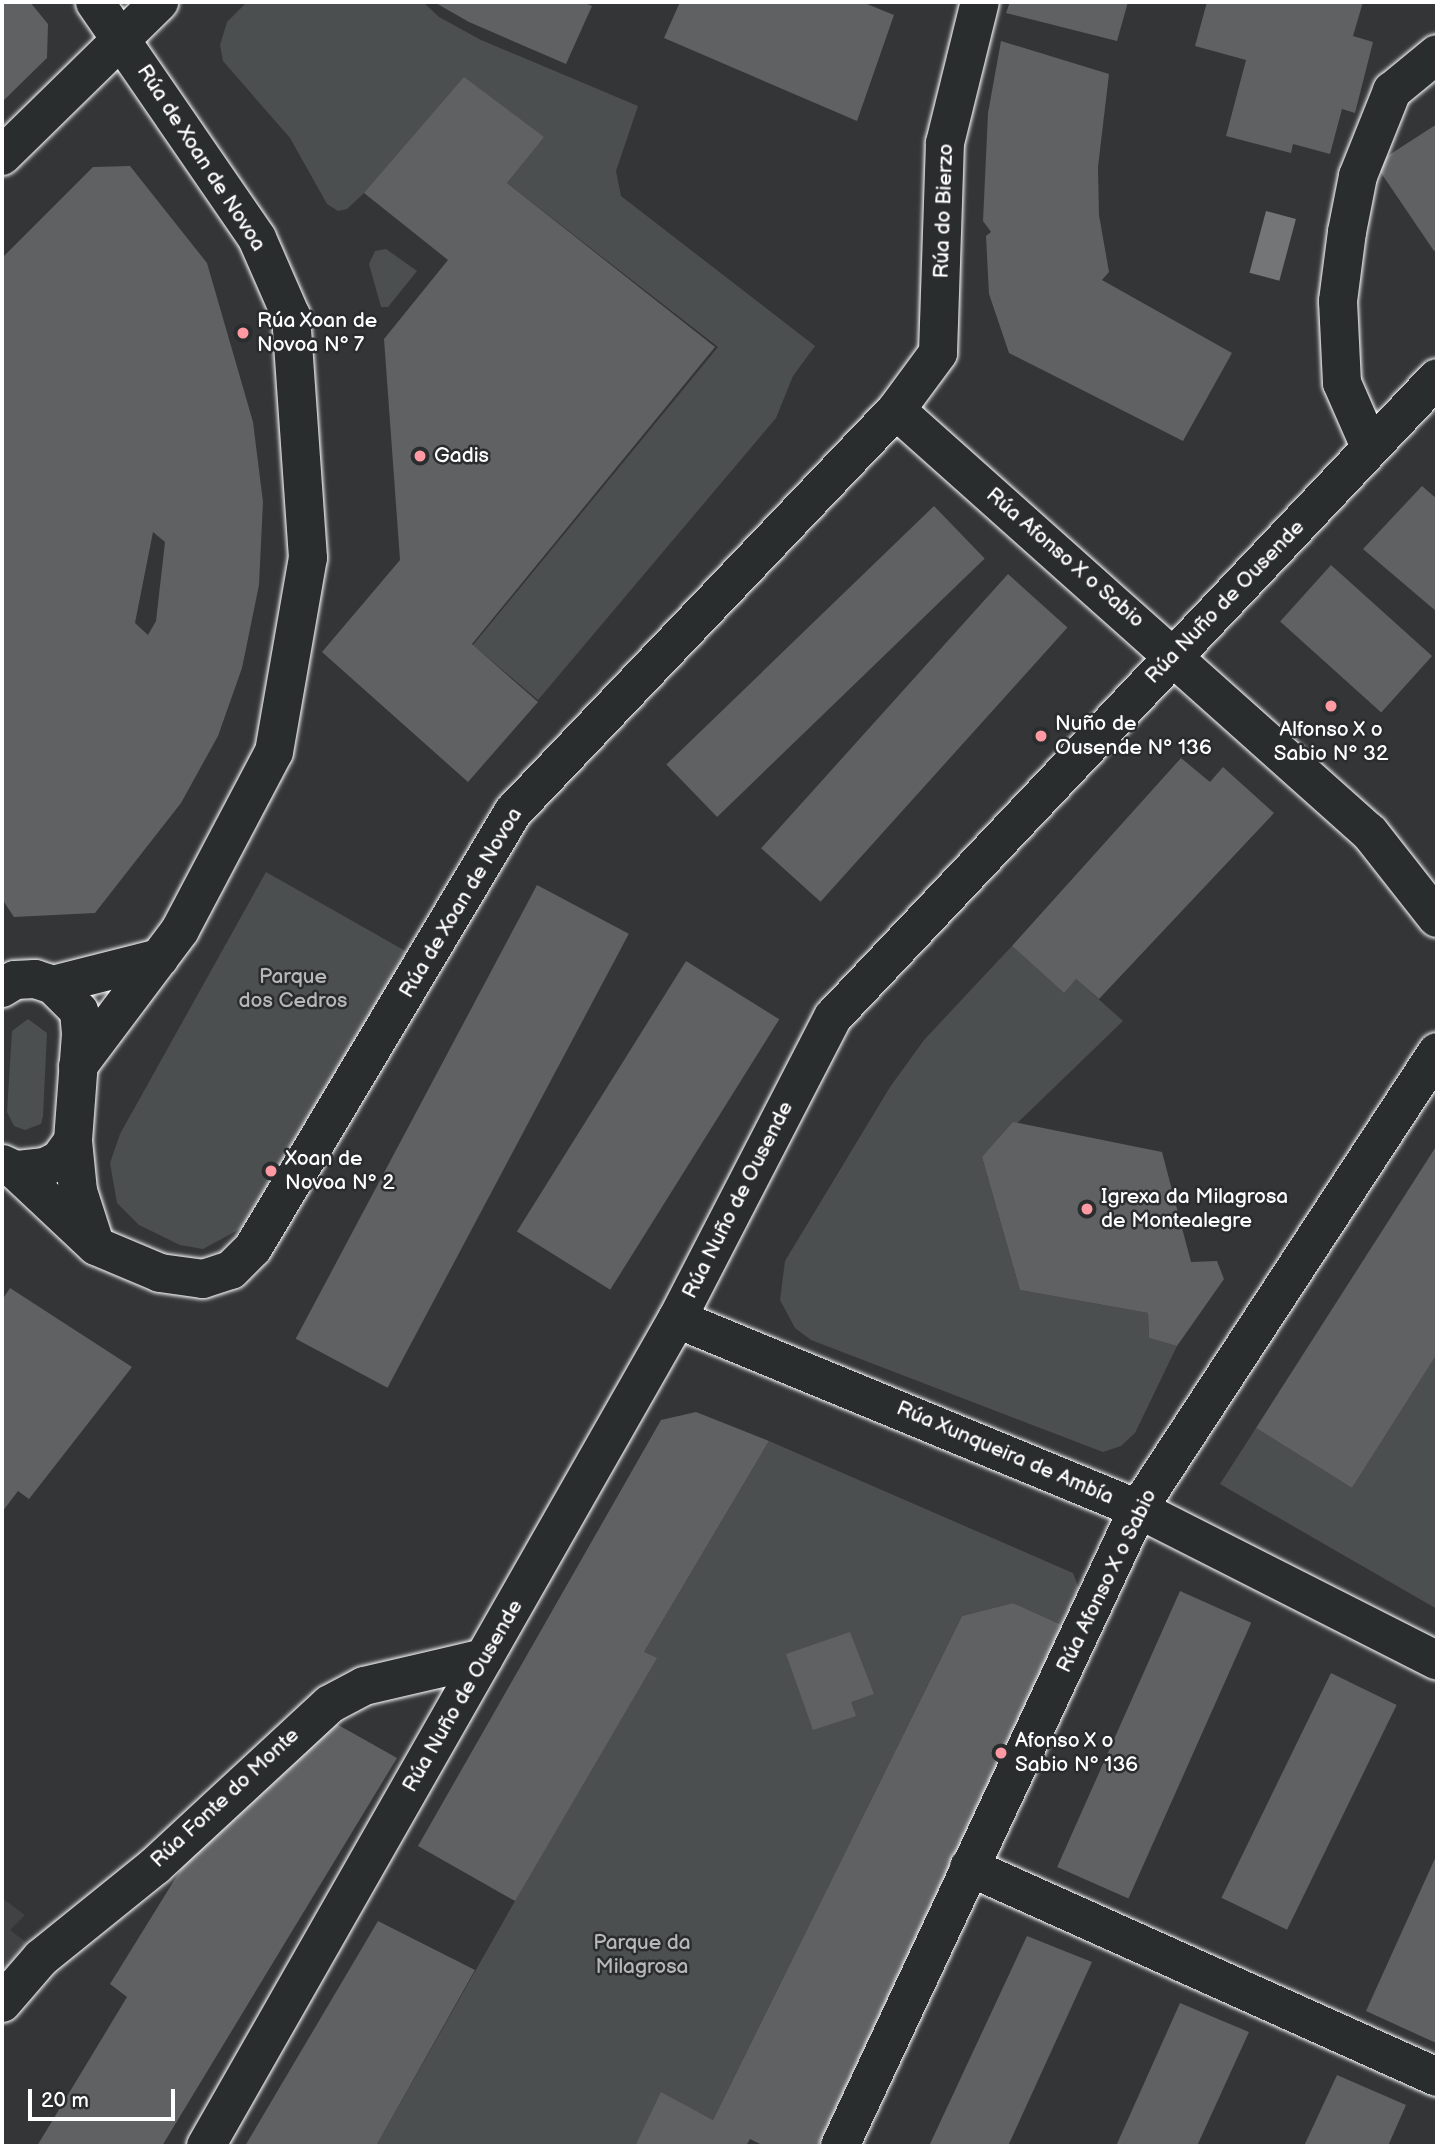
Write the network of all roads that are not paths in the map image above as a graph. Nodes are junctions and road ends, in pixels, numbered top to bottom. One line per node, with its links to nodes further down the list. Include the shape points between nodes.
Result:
1 (95, 2): 4 (street, Rúa de Xoan de Novoa)
2 (159, 2): 4 (street)
3 (980, 2): 8 (street, Rúa do Bierzo, via 944,143 938,353)
4 (121, 36): 6 (street); 12 (street, Rúa de Xoan de Novoa, via 257,238 292,316 308,558 274,752 194,906)
5 (1437, 54): 9 (street, via 1392,91 1358,176 1347,232 1338,301 1342,383)
6 (2, 156)
7 (1437, 378): 9 (street, Rúa Nuño de Ousende)
8 (896, 410): 10 (street, Rúa Afonso X o Sabio); 19 (street, Rúa de Xoan de Novoa, via 513,812 253,1248 231,1270 203,1279 160,1273)
9 (1370, 447): 10 (street, Rúa Nuño de Ousende)
10 (1173, 656): 11 (street, Rúa Afonso X o Sabio, via 1370,833); 20 (street, Rúa Nuño de Ousende, via 833,1017)
11 (1437, 918)
12 (160, 958): 14 (street); 16 (street, Rúa de Xoan de Novoa)
13 (6, 977): 14 (street)
14 (53, 985): 16 (street, via 79,1011)
15 (1437, 1052): 21 (street, Rúa Afonso X o Sabio)
16 (78, 1066): 17 (street)
17 (73, 1141): 18 (street, via 59,1160 45,1167); 19 (street, via 78,1191)
18 (8, 1167): 19 (street, Rúa de Xoan de Novoa)
19 (96, 1246)
20 (677, 1320): 21 (street, Rúa Xunqueira de Ambía); 22 (street, Rúa Nuño de Ousende)
21 (1138, 1509): 23 (street, Rúa Xunqueira de Ambía); 24 (street, Rúa Afonso X o Sabio)
22 (484, 1658): 25 (street, Rúa Fonte do Monte, via 364,1685 330,1703 155,1866 41,1958); 27 (street, Rúa Nuño de Ousende)
23 (1437, 1661)
24 (969, 1867): 26 (street); 28 (street, Rúa Afonso X o Sabio)
25 (2, 2003)
26 (1437, 2077)
27 (206, 2146)
28 (840, 2146)

